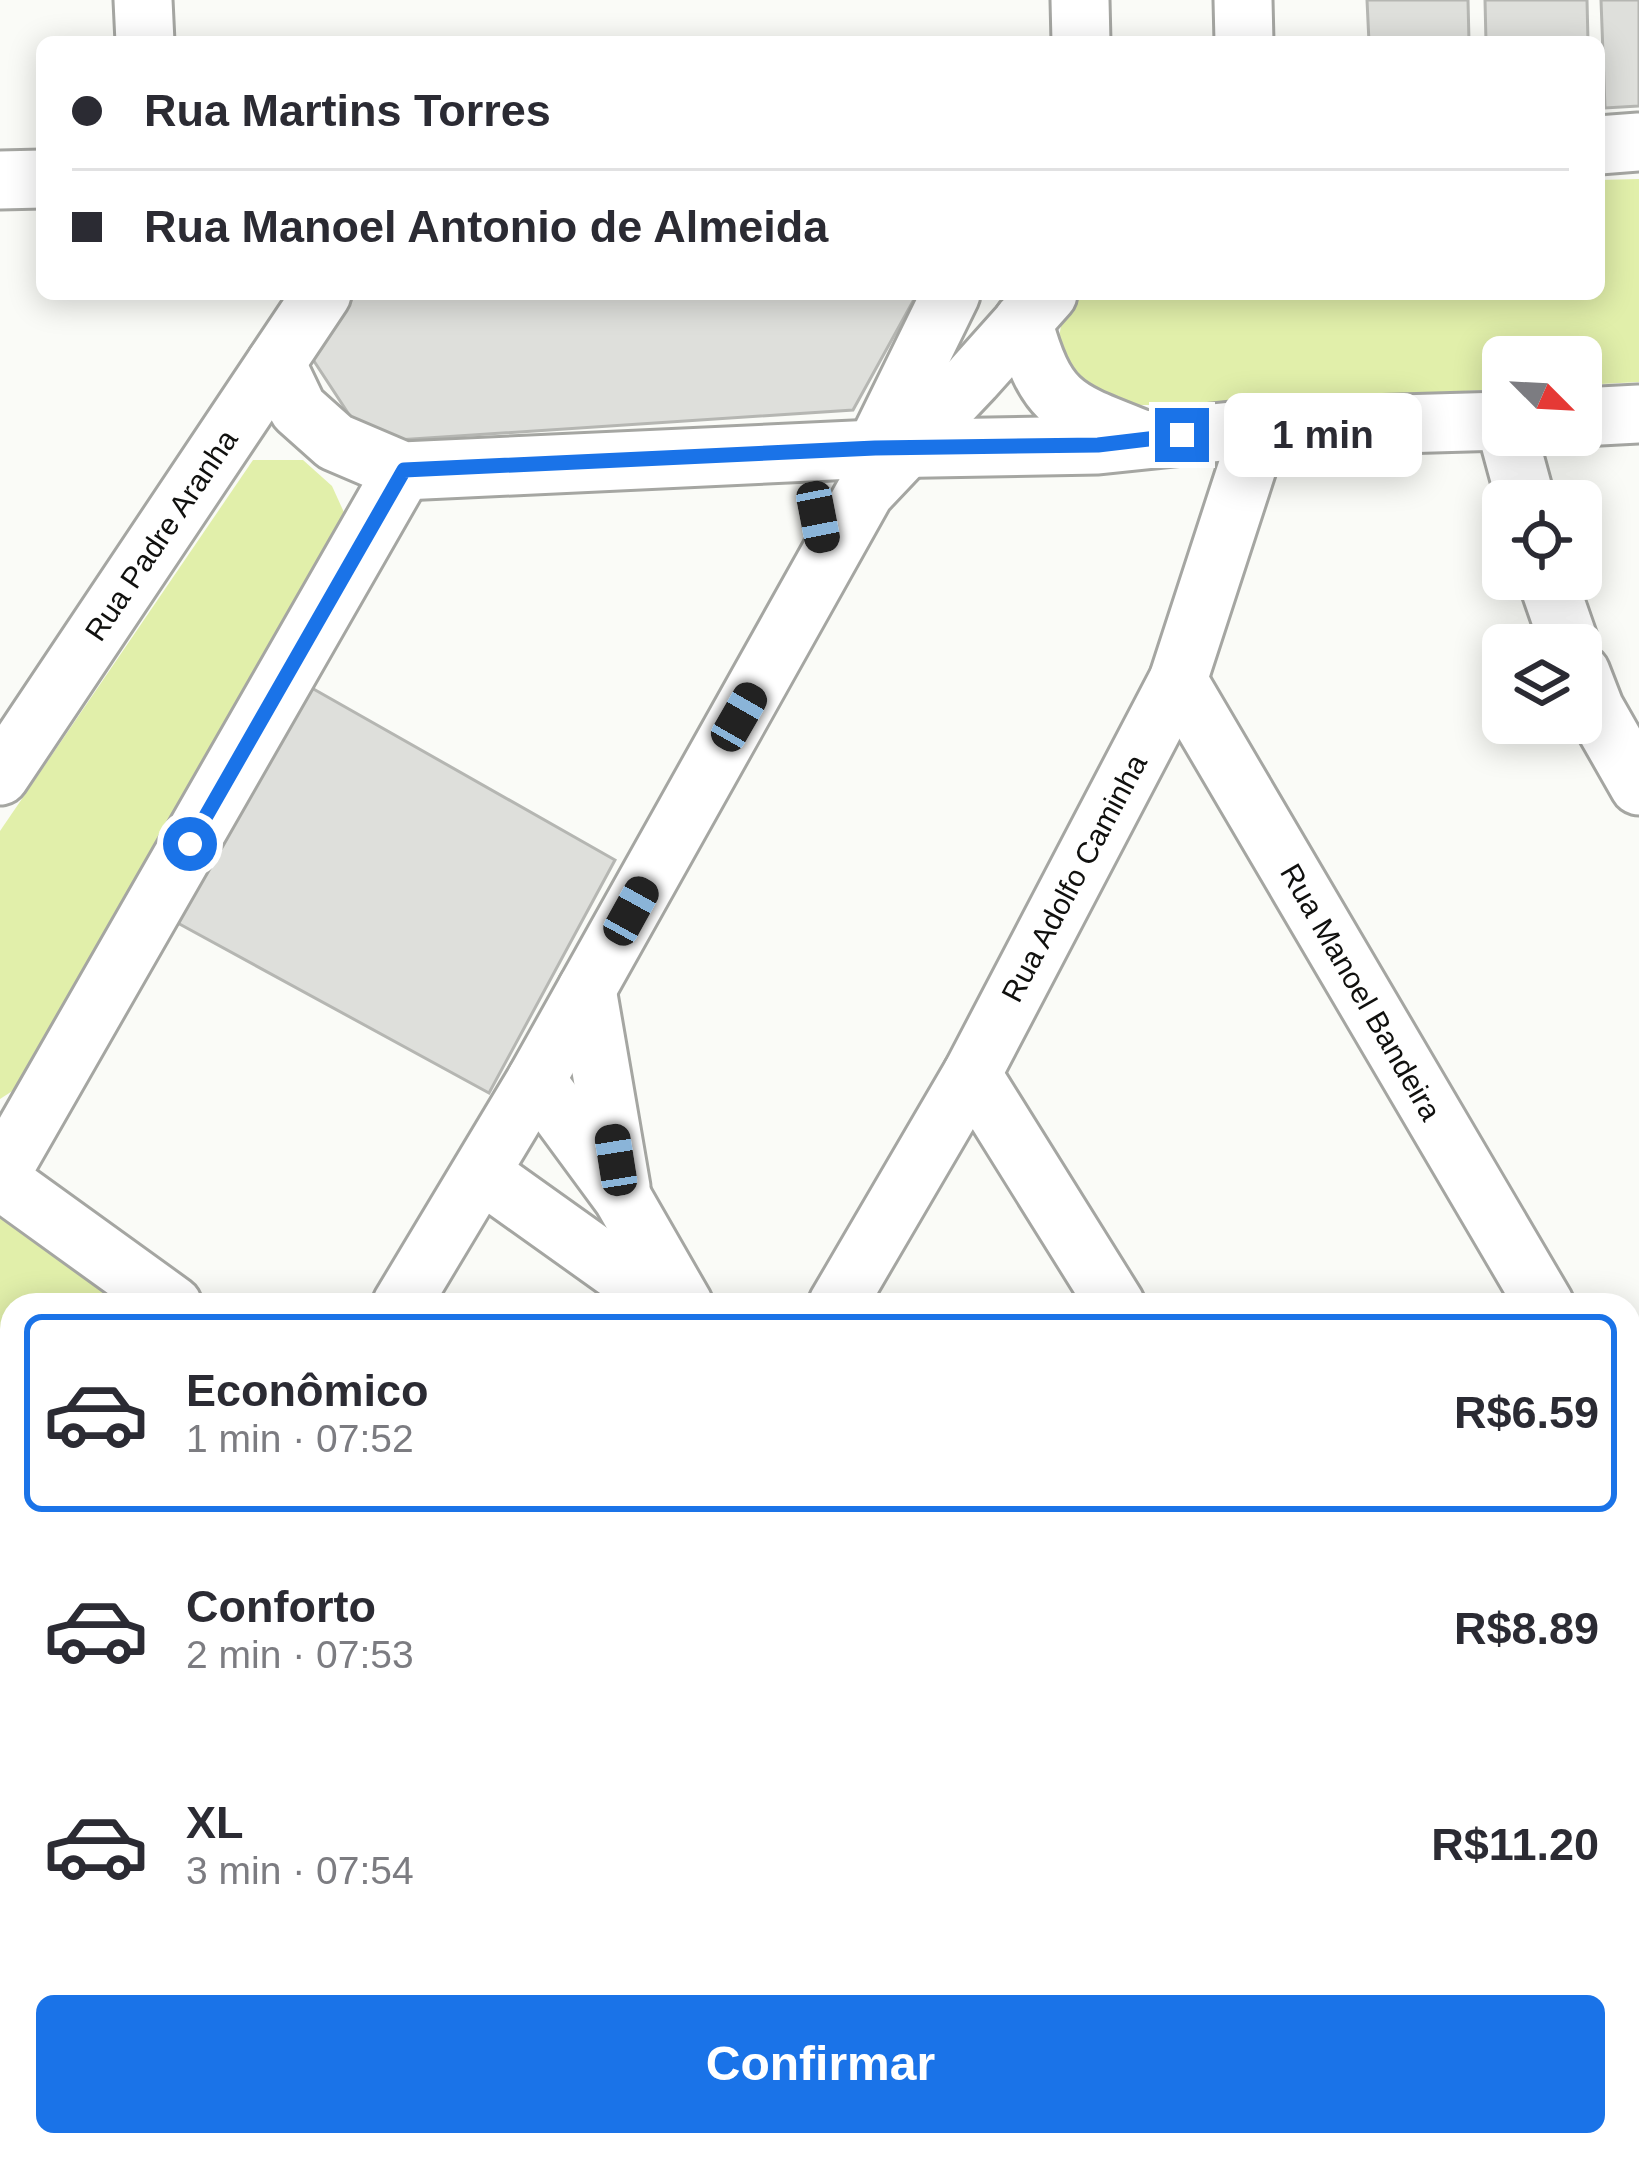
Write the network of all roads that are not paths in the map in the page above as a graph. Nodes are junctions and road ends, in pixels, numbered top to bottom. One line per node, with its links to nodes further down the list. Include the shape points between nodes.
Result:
1 (143, 0): 4 (street)
2 (1080, 0): 5 (street)
3 (1243, 0): 6 (street)
4 (145, 36)
5 (1081, 36)
6 (1244, 36)
7 (1639, 142): 8 (street)
8 (1605, 145)
9 (36, 179): 10 (street)
10 (0, 181)
11 (318, 300): 14 (street, Rua Padre Aranha)
12 (948, 300): 21 (street)
13 (1035, 307): 19 (street, via 1034,361 1053,394 1084,417); 21 (street)
14 (276, 363): 22 (street, via 298,409 334,442); 26 (street, Rua Padre Aranha)
15 (1639, 415): 16 (street)
16 (1602, 416)
17 (1482, 422): 18 (street)
18 (1260, 428): 19 (street); 24 (street, Rua Adolfo Caminha)
19 (1143, 439): 21 (street)
20 (768, 453): 21 (street); 22 (street); 23 (street, via 809,496)
21 (882, 463): 23 (street)
22 (404, 470): 32 (street)
23 (826, 561): 28 (street)
24 (1178, 680): 29 (street, Rua Adolfo Caminha); 40 (street, Rua Manoel Bandeira)
25 (1602, 721): 27 (street)
26 (0, 776)
27 (1639, 786)
28 (587, 988): 30 (street); 33 (street)
29 (972, 1074): 38 (street, Rua Adolfo Caminha); 39 (street)
30 (536, 1080): 31 (street); 33 (street)
31 (482, 1173): 35 (street); 36 (street)
32 (0, 1178): 34 (street)
33 (622, 1197): 37 (street)
34 (157, 1293)
35 (408, 1293)
36 (649, 1293)
37 (677, 1293)
38 (844, 1293)
39 (1109, 1293)
40 (1538, 1293)

